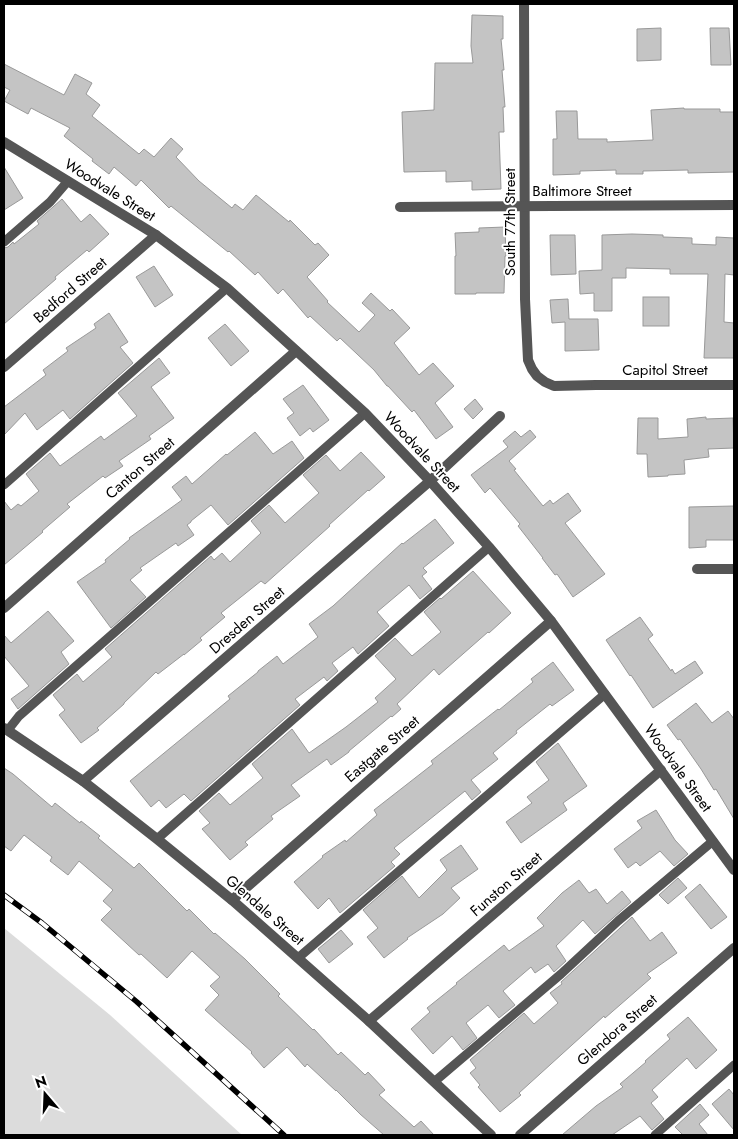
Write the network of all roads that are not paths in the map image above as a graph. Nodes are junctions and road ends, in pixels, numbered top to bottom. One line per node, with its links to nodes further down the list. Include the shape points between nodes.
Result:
1 (524, 4): 5 (street, South 77th Street)
2 (4, 142): 3 (street, Woodvale Street)
3 (68, 181): 7 (street, Woodvale Street); 8 (lane, via 50,202)
4 (734, 205): 5 (street, Baltimore Street)
5 (525, 206): 6 (street, Baltimore Street); 12 (street, South 77th Street, via 528,360 537,376 554,386)
6 (400, 207)
7 (156, 235): 9 (street, Woodvale Street); 11 (street, Bedford Street)
8 (4, 242)
9 (227, 288): 10 (street, Woodvale Street); 17 (lane)
10 (296, 351): 14 (street, Woodvale Street); 21 (street, Canton Street)
11 (4, 367)
12 (596, 385): 13 (street, Capitol Street)
13 (734, 385)
14 (365, 413): 16 (street, Woodvale Street); 24 (lane)
15 (500, 416): 16 (street, Dresden Street)
16 (430, 481): 18 (street, Woodvale Street); 26 (street, Dresden Street)
17 (4, 485)
18 (488, 547): 22 (street, Woodvale Street); 27 (lane)
19 (697, 569): 20 (street)
20 (734, 569)
21 (4, 608)
22 (551, 620): 23 (street, Woodvale Street); 30 (street, Eastgate Street)
23 (605, 694): 25 (street, Woodvale Street); 32 (lane)
24 (6, 729): 26 (street, Glendale Street)
25 (661, 770): 28 (street, Woodvale Street); 33 (street, Funston Street)
26 (83, 781): 27 (street, Glendale Street)
27 (157, 839): 30 (street, Glendale Street)
28 (713, 841): 29 (street, Woodvale Street); 35 (lane)
29 (734, 870)
30 (232, 900): 32 (street, Glendale Street)
31 (734, 948): 37 (street, Glendora Street)
32 (298, 958): 33 (street, Glendale Street)
33 (369, 1020): 35 (street, Glendale Street)
34 (734, 1065): 38 (lane)
35 (434, 1082): 36 (street, Glendale Street)
36 (491, 1135)
37 (520, 1135)
38 (655, 1135)

